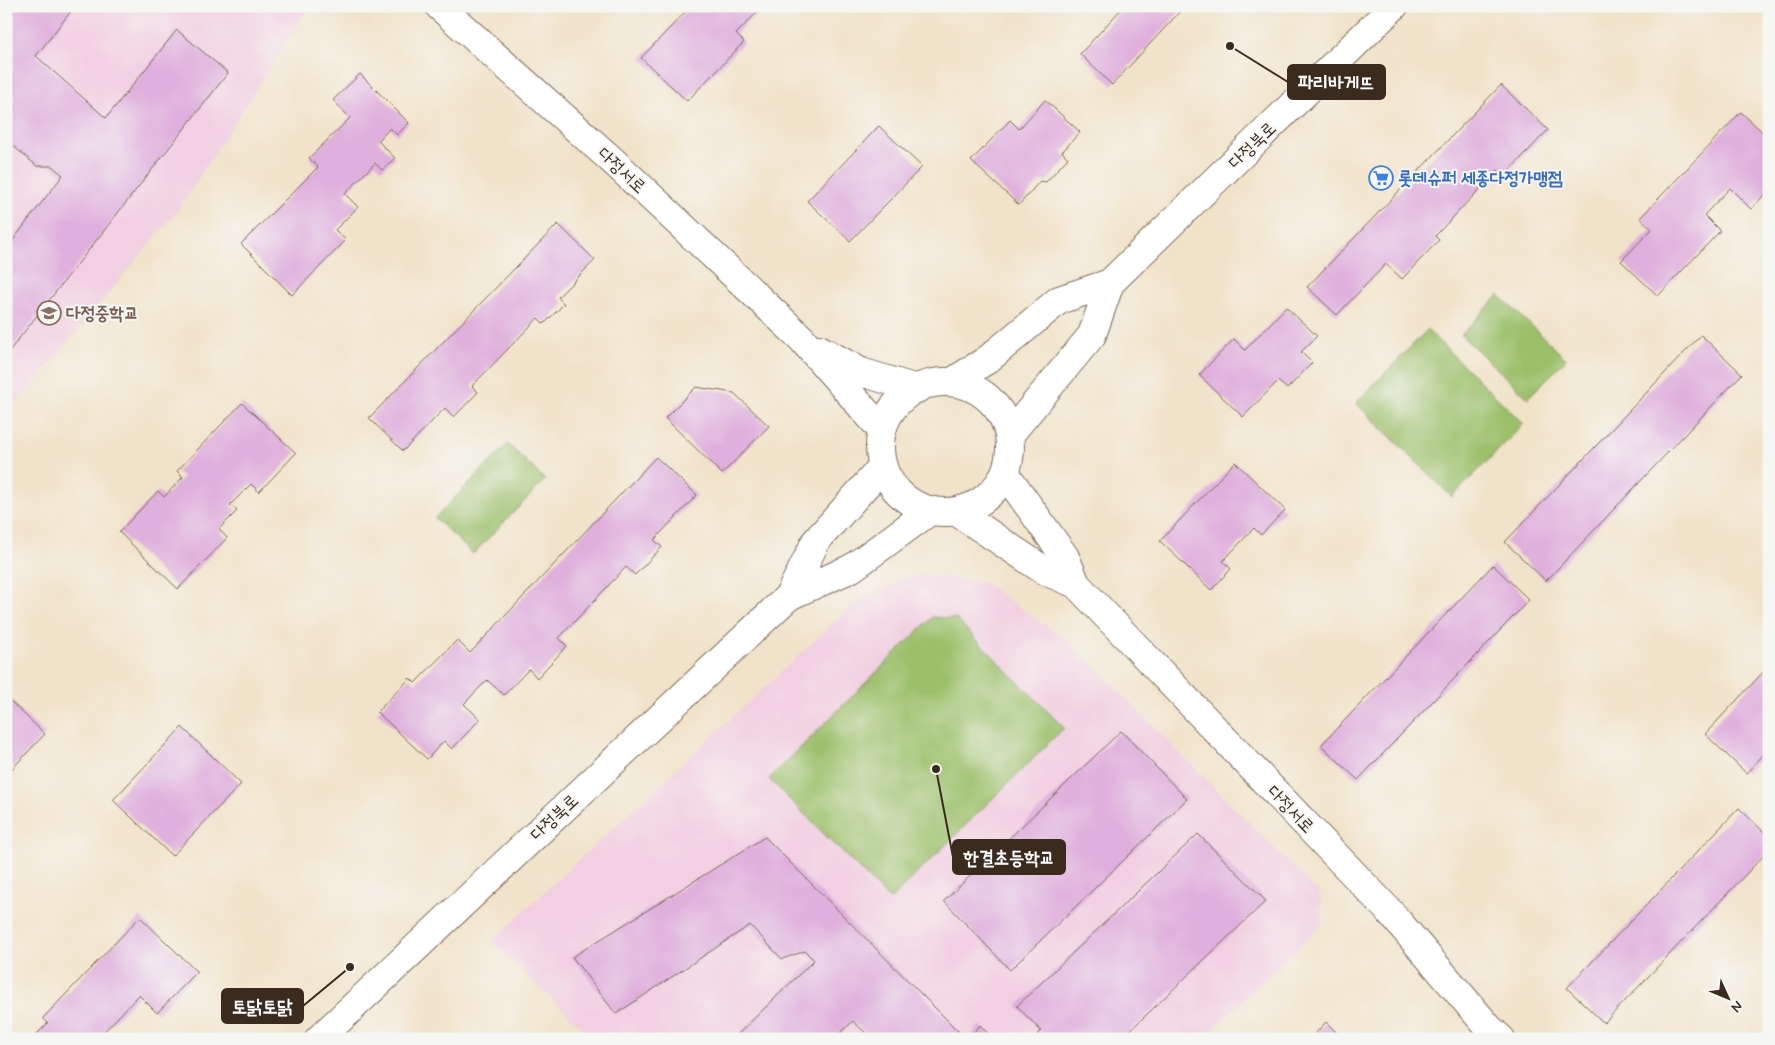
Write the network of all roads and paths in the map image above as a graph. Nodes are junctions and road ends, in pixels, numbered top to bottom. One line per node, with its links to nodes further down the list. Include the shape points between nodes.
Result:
1 (439, 6): 4 (street, 다정서로, via 614,162)
2 (1394, 6): 3 (street, 다정북로)
3 (1110, 283): 5 (street, via 1059,300 988,360); 8 (street, via 1092,335)
4 (801, 338): 6 (street, via 861,372); 7 (street)
5 (952, 382): 6 (street, via 934,383); 8 (street, via 972,387 989,399 1002,415)
6 (917, 389): 7 (street, via 901,399)
7 (882, 430): 9 (street, via 880,449)
8 (1010, 434): 10 (street, via 1011,454)
9 (883, 466): 11 (street, via 893,487 909,502); 14 (street, via 816,541)
10 (1005, 473): 12 (street, via 994,491 977,504); 13 (street, via 1065,557)
11 (930, 511): 12 (street); 14 (street, via 852,568)
12 (957, 512): 13 (street, via 1045,571)
13 (1076, 584): 16 (street, 다정서로, via 1390,912)
14 (789, 596): 15 (street, 다정북로)
15 (319, 1039)
16 (1501, 1039)

